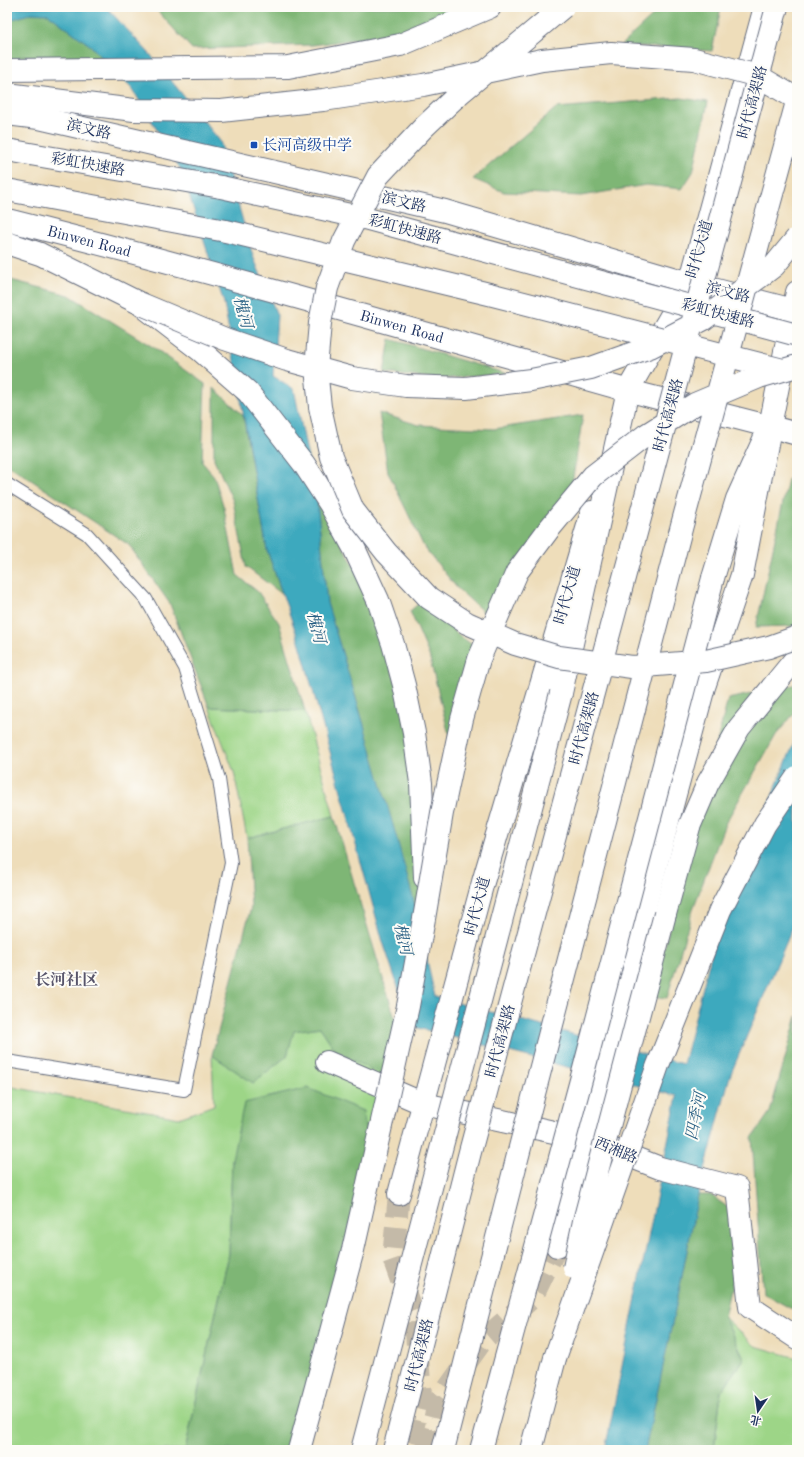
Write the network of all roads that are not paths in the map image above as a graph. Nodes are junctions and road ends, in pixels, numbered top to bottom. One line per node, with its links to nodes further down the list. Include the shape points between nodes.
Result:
1 (490, 7): 5 (main road, via 400,44 288,67)
2 (563, 7): 24 (main road, bridge, via 460,93 378,176 344,241 327,288 320,323 316,368 320,407 331,457 353,510 386,552 429,598 466,623 515,644 559,657 632,667 706,661 769,647)
3 (765, 7): 14 (main road, 时代大道)
4 (777, 7): 38 (main road, 时代高架路, bridge, via 472,1144)
5 (7, 70)
6 (7, 94): 7 (main road, bridge, via 134,110 221,111 323,100 423,85 542,60 611,53 694,59 758,76)
7 (797, 101): 39 (main road, bridge, via 682,525)
8 (7, 114): 14 (main road, 滨文路, via 39,118 445,211)
9 (7, 150): 17 (main road, 彩虹快速路, bridge, via 221,187 364,218)
10 (7, 190): 19 (main road, bridge, via 226,231 497,296)
11 (7, 220): 20 (main road, Binwen Road)
12 (797, 238): 15 (main road, bridge, via 774,266 704,319 650,347 591,368 531,380 466,388 406,386 352,378 224,339)
13 (7, 243): 15 (main road, via 40,254)
14 (690, 283): 16 (main road, 滨文路); 20 (main road, 时代大道)
15 (139, 303): 27 (main road, bridge, via 200,350 248,392 304,464 354,548 378,600 410,712 421,783)
16 (796, 304): 21 (main road)
17 (797, 335)
18 (797, 366): 27 (main road, bridge, via 759,377 695,404 646,435 593,476 517,572 479,659 462,719 442,813)
19 (797, 374)
20 (628, 390): 21 (main road, Binwen Road); 30 (main road, 时代大道, via 483,882); 37 (main road, bridge, via 561,693)
21 (770, 426): 22 (main road, Binwen Road); 31 (main road, via 742,575 704,687); 40 (main road, bridge, via 737,499 713,578)
22 (797, 434)
23 (7, 484): 28 (lane, via 88,534 146,599 185,668 219,779 231,863 184,1090)
24 (797, 637)
25 (797, 657): 35 (main road, bridge, via 739,728 708,783 689,827 584,1221)
26 (797, 777): 35 (main road, bridge, via 766,824 720,910 658,1065)
27 (425, 913): 36 (main road, bridge, via 408,1006 353,1250)
28 (7, 1061)
29 (327, 1062): 30 (main road, 西湘路)
30 (424, 1104): 31 (main road, 西湘路); 32 (main road, 时代大道)
31 (586, 1139): 33 (main road); 34 (main road, 西湘路, via 660,1168 737,1188 750,1307)
32 (400, 1194)
33 (557, 1246)
34 (797, 1338)
35 (555, 1358): 41 (main road)
36 (300, 1450)
37 (362, 1450)
38 (394, 1450)
39 (443, 1450)
40 (481, 1450)
41 (531, 1450)

